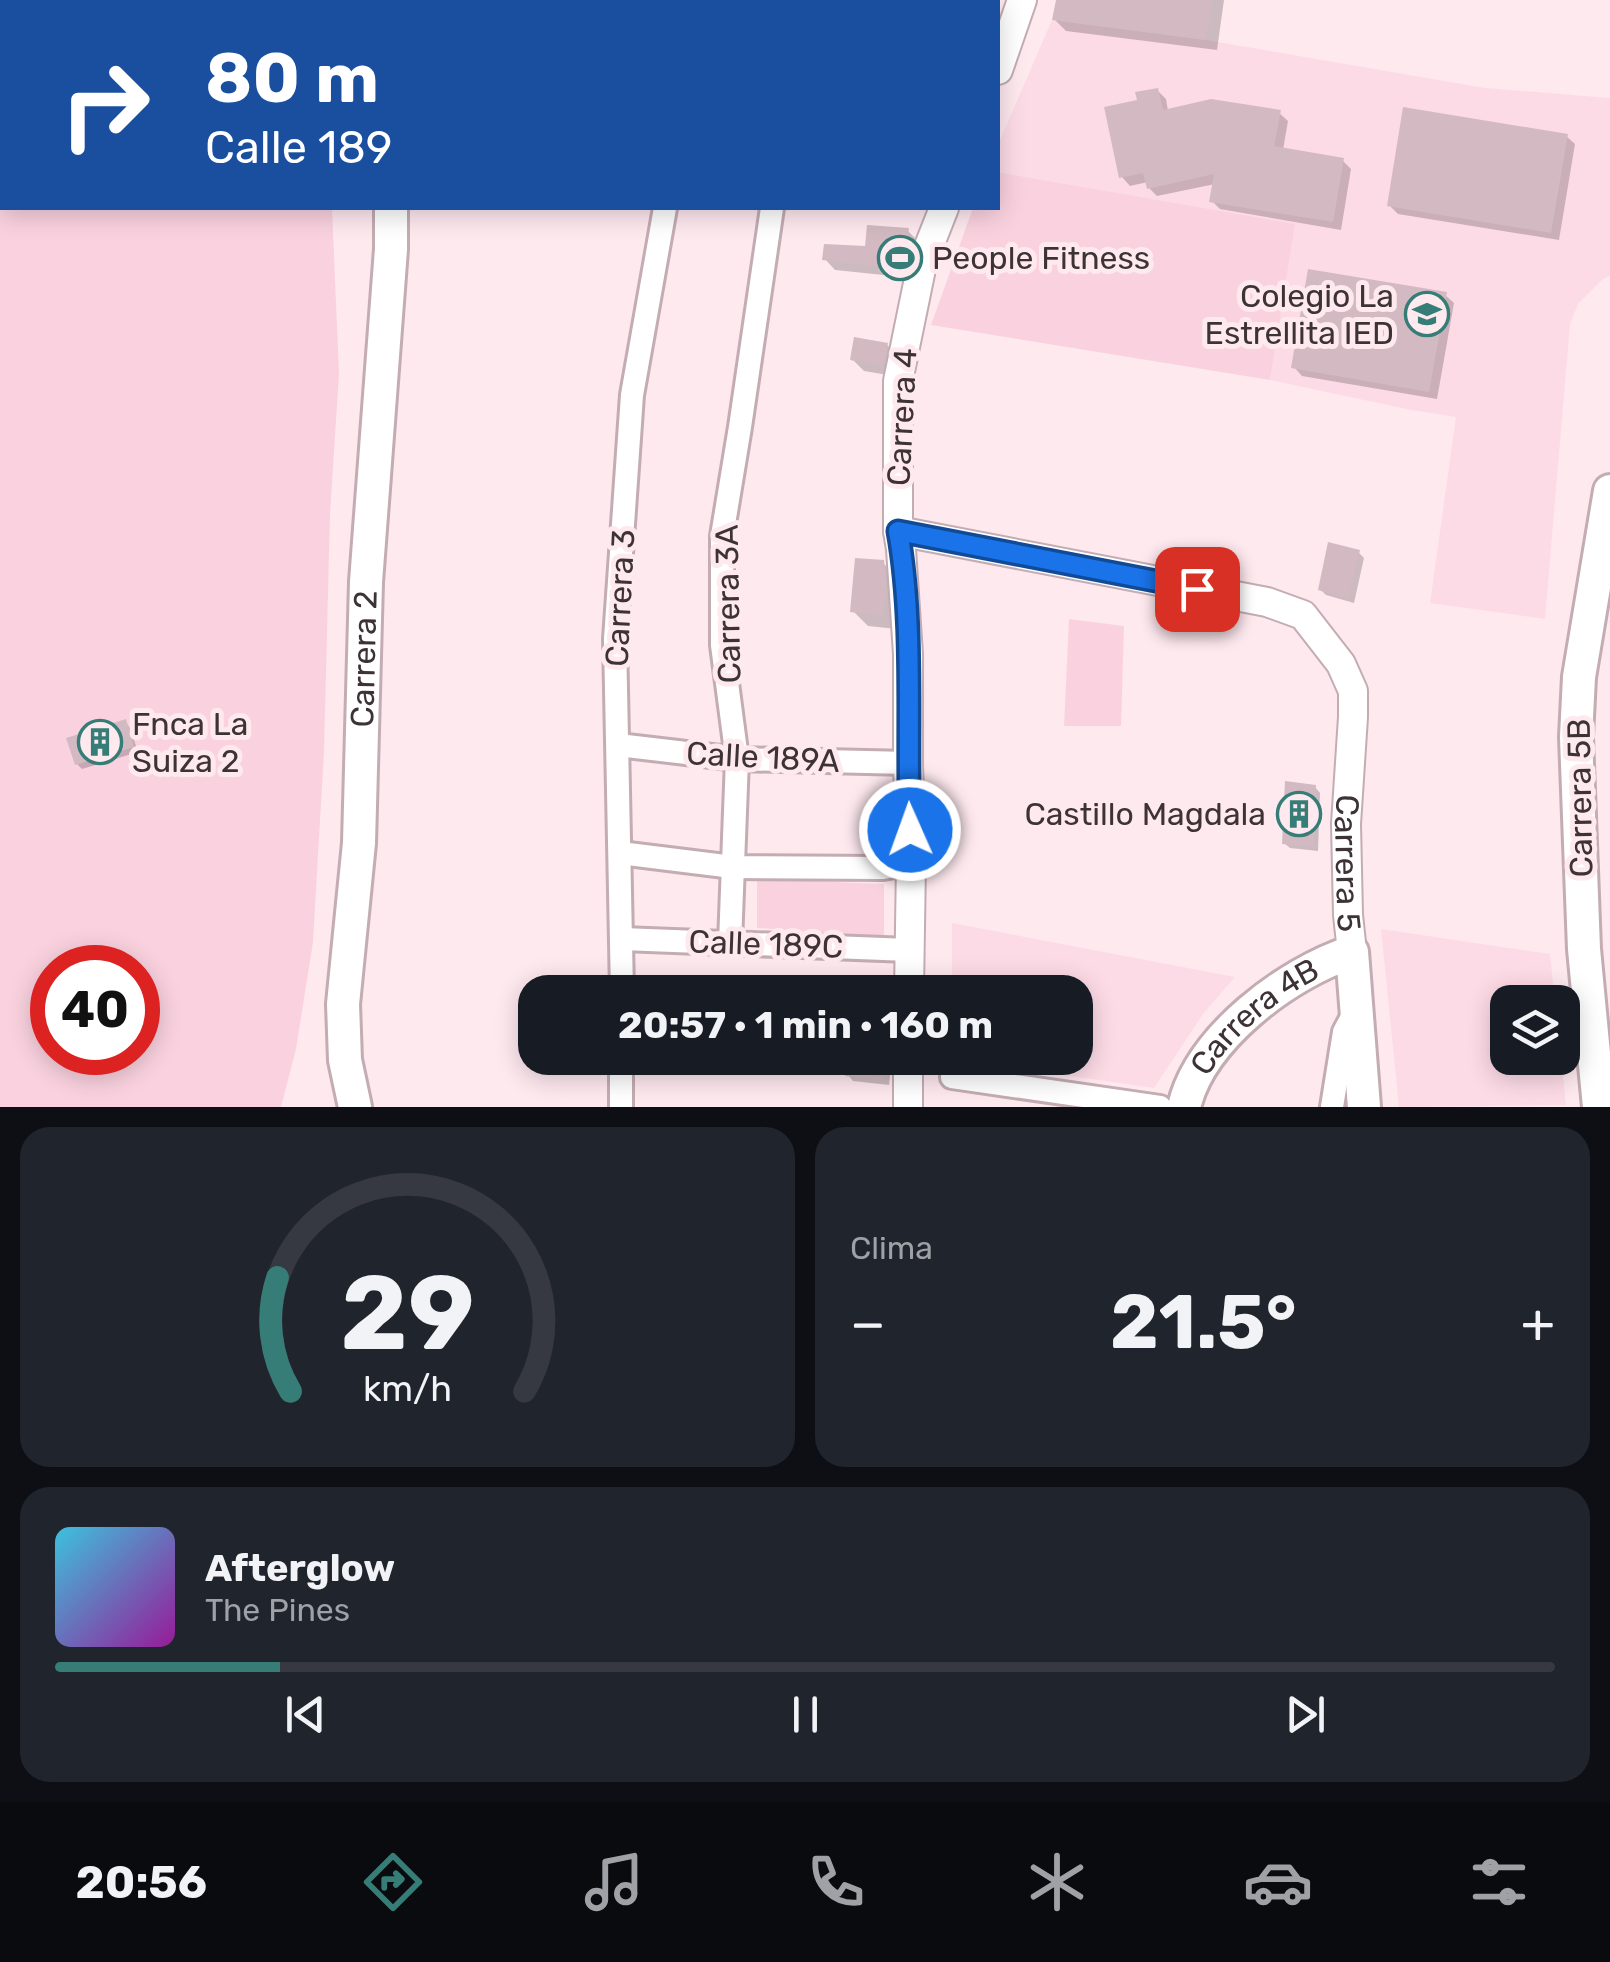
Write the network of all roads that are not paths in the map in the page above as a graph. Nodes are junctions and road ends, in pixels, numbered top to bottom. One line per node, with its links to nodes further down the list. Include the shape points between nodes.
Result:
1 (1022, 0): 2 (street)
2 (1000, 64)
3 (391, 210): 26 (main road, Carrera 2, via 366,582 359,843 342,1004)
4 (665, 210): 9 (street, Carrera 3, via 632,395 615,639)
5 (772, 210): 10 (street, Carrera 3A, via 722,536 722,646)
6 (943, 210): 8 (street, Carrera 4, via 922,264 898,381)
7 (1610, 491): 33 (main road, Carrera 5B, via 1579,677 1576,737 1584,948)
8 (898, 531): 11 (street, Carrera 4); 18 (street, Carrera 5, via 1267,602 1303,615 1342,664 1353,691 1346,824)
9 (618, 745): 10 (street, Calle 189A); 12 (street, Carrera 3)
10 (737, 759): 11 (street, Calle 189A); 14 (street, Carrera 3A)
11 (908, 763): 13 (street, Carrera 4)
12 (620, 853): 14 (street); 15 (street, Carrera 3)
13 (911, 863): 14 (street); 17 (street, Carrera 4)
14 (732, 867): 16 (street, Carrera 3A)
15 (622, 938): 16 (street, Calle 189C); 19 (street, Carrera 3)
16 (730, 943): 17 (street, Calle 189C)
17 (909, 950): 20 (street, Carrera 4)
18 (1352, 952): 21 (main road, Carrera 5); 30 (main road, Carrera 4B, via 1303,973 1222,1039 1200,1066)
19 (622, 975)
20 (909, 975)
21 (1356, 1010): 31 (street, via 1344,1032); 32 (main road, Carrera 5)
22 (621, 1075): 27 (street)
23 (908, 1075): 28 (street)
24 (952, 1076): 25 (street)
25 (1058, 1100): 29 (street)
26 (355, 1107)
27 (621, 1107)
28 (908, 1107)
29 (1160, 1107)
30 (1184, 1107)
31 (1332, 1107)
32 (1364, 1107)
33 (1599, 1107)

